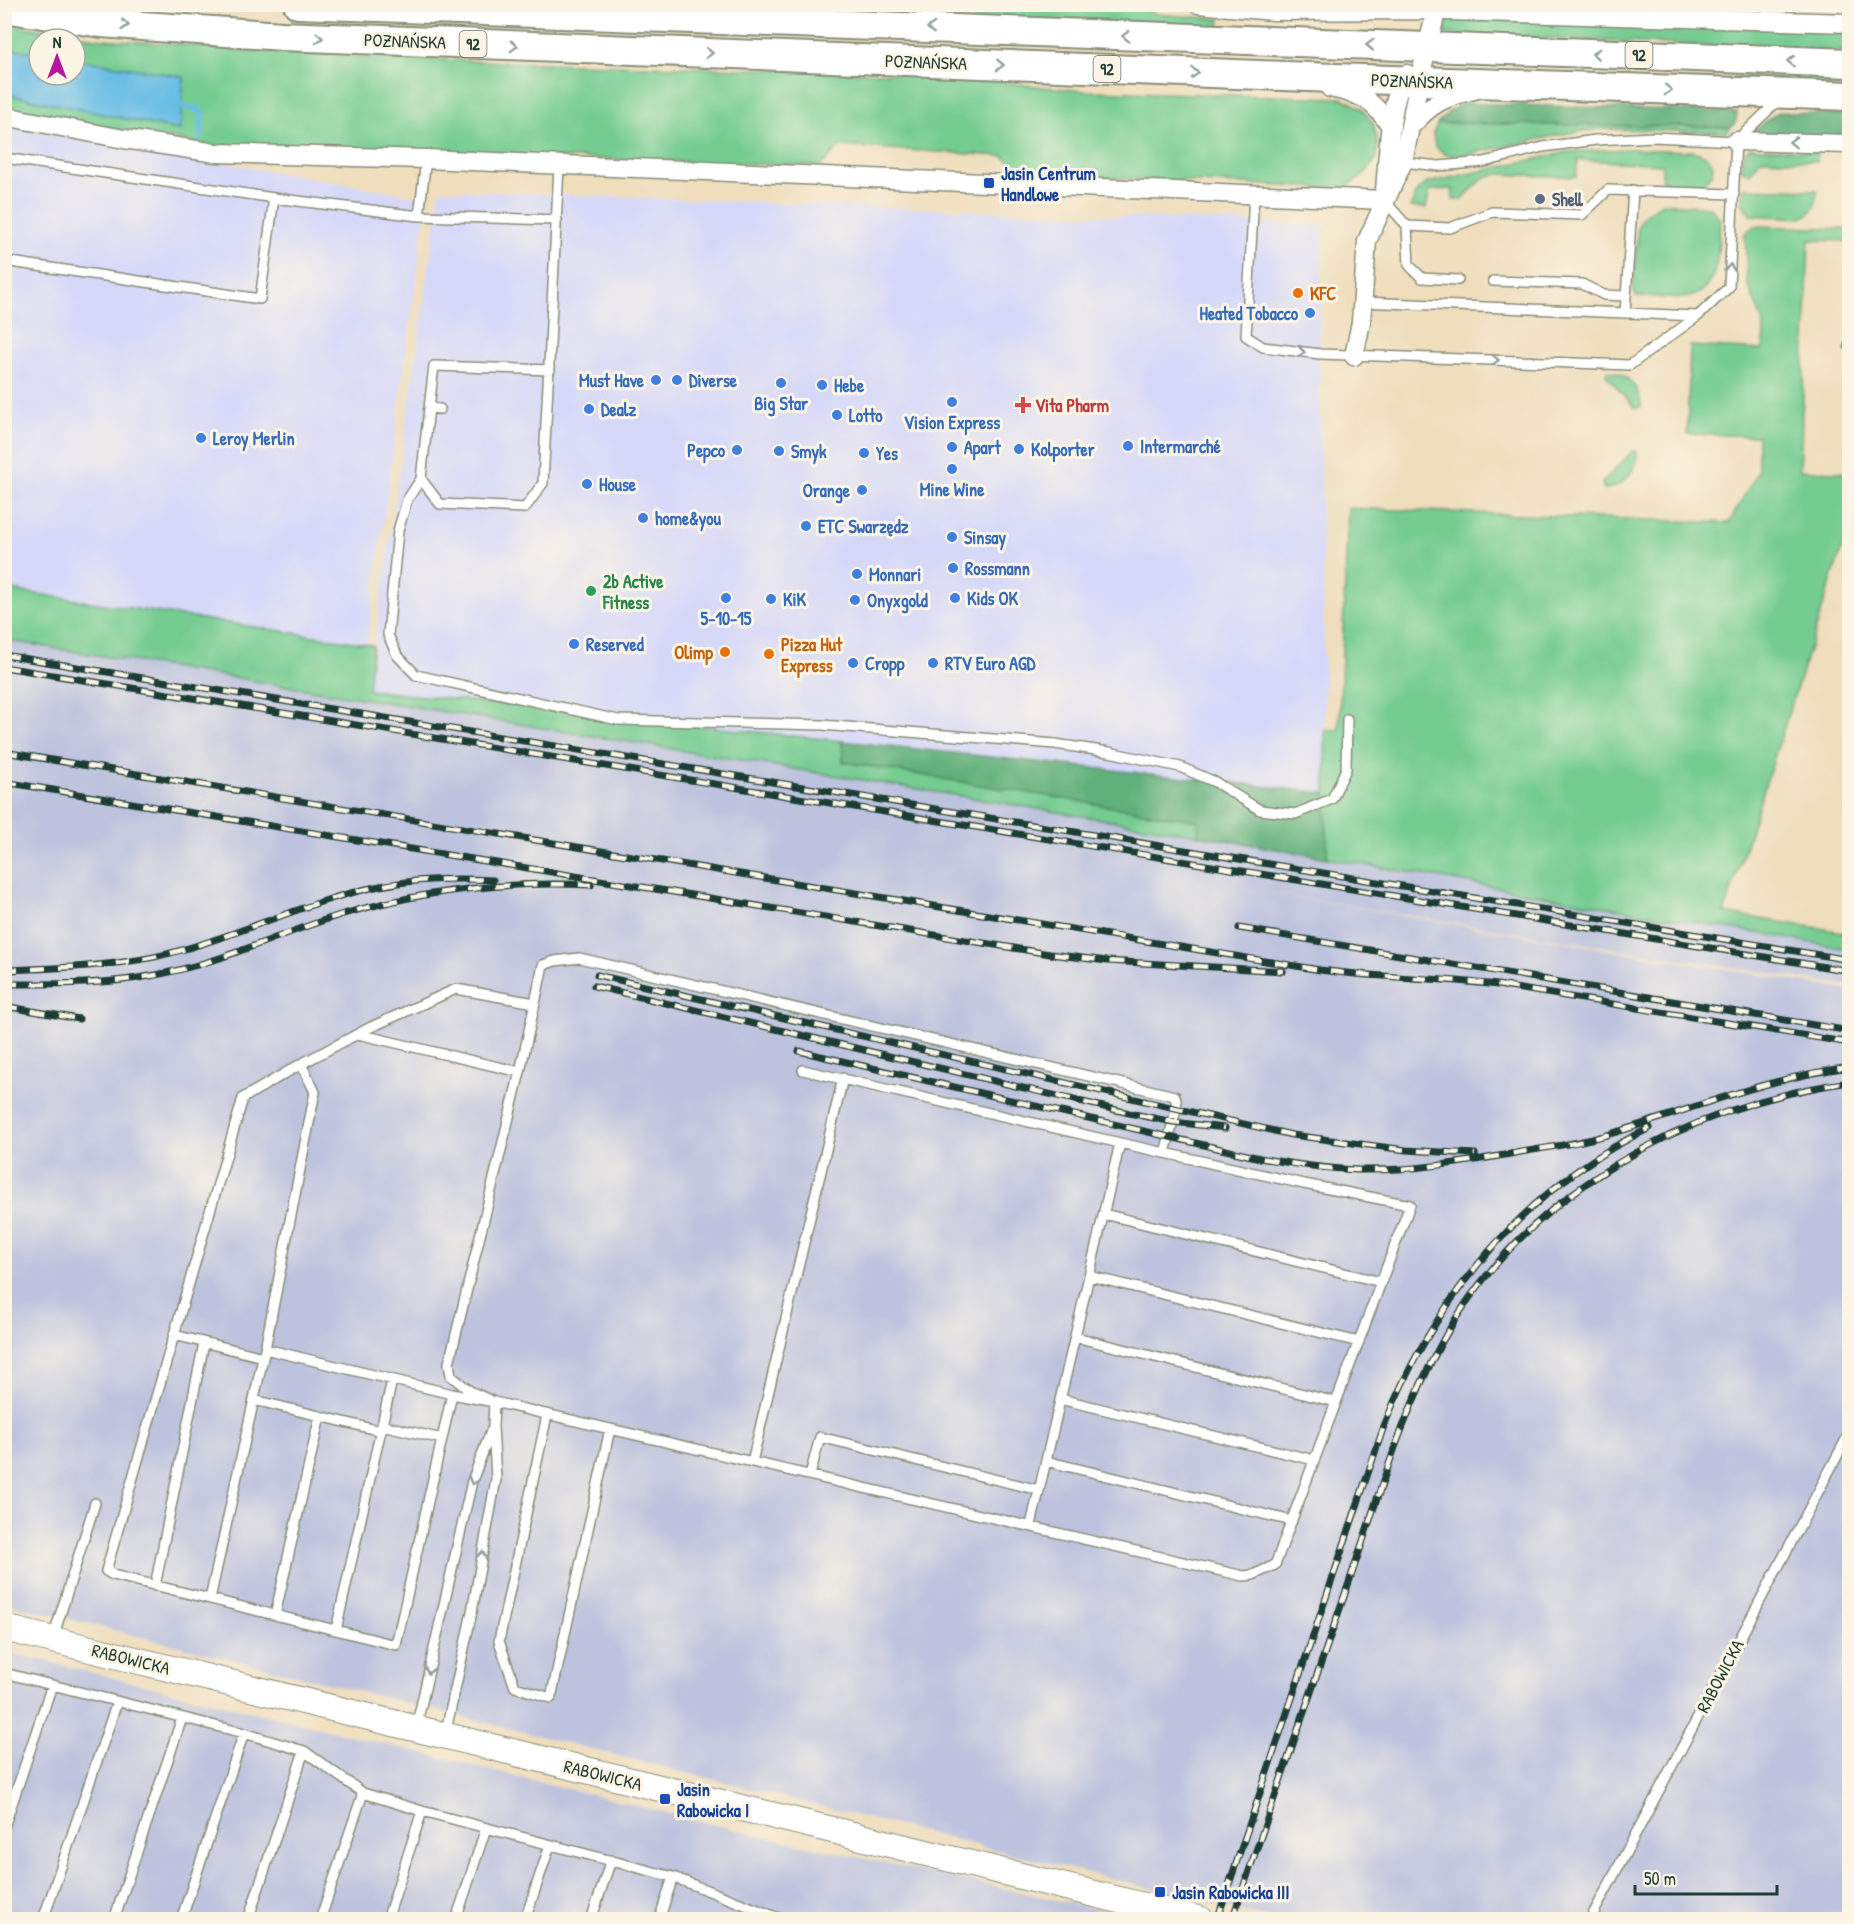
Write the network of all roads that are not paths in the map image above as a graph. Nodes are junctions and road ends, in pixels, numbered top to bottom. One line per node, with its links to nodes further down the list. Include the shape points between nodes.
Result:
1 (298, 4): 6 (main road, POZNAŃSKA / 92, one-way to 1)
2 (1198, 4): 4 (street, via 1273,11)
3 (4, 8): 8 (main road, POZNAŃSKA / 92, one-way to 8, via 101,23 270,35)
4 (1437, 8): 5 (street); 6 (street)
5 (1850, 23)
6 (1428, 47): 7 (main road, POZNAŃSKA / 92, one-way to 6); 9 (street)
7 (1850, 63)
8 (1272, 76): 9 (main road, POZNAŃSKA / 92); 14 (street, via 1360,95)
9 (1410, 81): 10 (main road, POZNAŃSKA / 92); 14 (street); 15 (street)
10 (1504, 84): 11 (main road, POZNAŃSKA / 92, one-way to 11); 15 (street, via 1444,98 1426,109)
11 (1787, 93): 12 (main road, POZNAŃSKA / 92); 16 (lane)
12 (1850, 96)
13 (4, 116): 19 (street, via 216,153)
14 (1391, 126): 26 (street)
15 (1410, 128): 20 (street)
16 (1736, 141): 17 (street, one-way to 16); 20 (lane, via 1653,137 1596,140 1543,147 1484,162 1439,166); 23 (lane)
17 (1850, 144)
18 (4, 158): 25 (lane)
19 (426, 159): 21 (street); 27 (lane)
20 (1403, 162): 26 (street)
21 (559, 166): 24 (street); 28 (lane)
22 (1632, 190): 23 (lane); 29 (lane, via 1608,189 1582,215 1492,212 1450,228); 33 (lane)
23 (1734, 194): 36 (lane, one-way to 23, via 1729,287)
24 (1254, 195): 26 (street); 37 (lane, one-way to 37, via 1246,336 1263,347)
25 (274, 198): 27 (lane); 30 (lane, via 260,298)
26 (1384, 200): 29 (lane); 34 (street, via 1367,241)
27 (418, 216): 28 (lane)
28 (556, 220): 38 (lane)
29 (1407, 226): 31 (lane, via 1409,265 1422,278)
30 (4, 261)
31 (1458, 280)
32 (1492, 281): 33 (lane, via 1582,284 1605,295)
33 (1626, 296): 35 (lane)
34 (1362, 302): 35 (lane); 37 (street)
35 (1625, 313): 36 (lane)
36 (1698, 316): 37 (lane, one-way to 36, via 1630,365)
37 (1354, 356)
38 (550, 370): 39 (lane, via 434,366); 43 (lane, via 543,483 525,508 440,504)
39 (429, 408): 40 (lane); 41 (lane)
40 (440, 409)
41 (424, 452): 42 (lane); 43 (lane)
42 (436, 453)
43 (421, 479): 44 (lane, via 406,500 398,531 388,635 396,655 416,675 618,720 822,725 1109,752 1180,767 1215,782 1260,810 1295,814 1332,799 1346,769)
44 (1347, 719)
45 (535, 1003): 46 (lane, via 456,989); 49 (lane); 52 (lane, via 543,965 579,958 1174,1096 1176,1106)
46 (358, 1034): 47 (lane); 49 (lane)
47 (301, 1064): 56 (lane, via 243,1098); 60 (lane, via 315,1092)
48 (803, 1070): 50 (lane)
49 (520, 1072): 65 (lane, via 448,1363 451,1376 470,1391)
50 (843, 1078): 51 (lane); 76 (lane)
51 (1120, 1143): 52 (lane); 53 (lane)
52 (1165, 1154): 55 (lane, via 1410,1205)
53 (1104, 1214): 54 (lane); 55 (lane)
54 (1089, 1276): 57 (lane); 58 (lane)
55 (1381, 1282): 58 (lane)
56 (174, 1335): 59 (lane); 82 (lane, via 106,1571)
57 (1075, 1337): 63 (lane); 66 (lane)
58 (1359, 1342): 66 (lane)
59 (204, 1343): 60 (lane); 82 (lane)
60 (264, 1353): 61 (lane); 64 (lane)
61 (392, 1380): 62 (lane); 70 (lane)
62 (452, 1394): 65 (lane); 73 (lane)
63 (1060, 1399): 74 (lane); 75 (lane)
64 (254, 1400): 68 (lane); 83 (lane)
65 (494, 1402): 67 (lane); 69 (lane)
66 (1336, 1402): 74 (lane)
67 (548, 1414): 71 (lane); 71 (lane, via 499,1641 515,1687 551,1698)
68 (320, 1416): 70 (lane); 84 (lane)
69 (493, 1426): 92 (lane, one-way to 92, via 472,1481); 94 (lane, one-way to 69, via 496,1479)
70 (382, 1428): 73 (lane); 86 (lane)
71 (610, 1429): 76 (lane)
72 (1850, 1432): 115 (lane, RABOWICKA)
73 (442, 1440): 86 (lane, via 396,1645)
74 (1314, 1460): 80 (lane)
75 (1046, 1461): 78 (lane); 80 (lane)
76 (752, 1462): 77 (lane)
77 (810, 1475): 78 (lane, via 820,1437); 81 (lane)
78 (1039, 1490): 81 (lane)
79 (94, 1503): 87 (lane)
80 (1292, 1521): 81 (lane, via 1275,1565 1243,1576)
81 (1030, 1526)
82 (155, 1586): 83 (lane)
83 (210, 1599): 84 (lane)
84 (275, 1615): 86 (lane)
85 (4, 1628): 87 (street, RABOWICKA)
86 (336, 1630)
87 (52, 1640): 92 (street, RABOWICKA)
88 (4, 1673): 89 (lane)
89 (52, 1685): 90 (lane); 98 (lane)
90 (117, 1701): 91 (lane); 103 (lane)
91 (182, 1718): 93 (lane); 104 (lane)
92 (416, 1729): 94 (street, RABOWICKA)
93 (244, 1733): 95 (lane); 105 (lane)
94 (445, 1737): 114 (street, RABOWICKA)
95 (304, 1751): 96 (lane); 106 (lane)
96 (363, 1793): 97 (lane); 107 (lane)
97 (422, 1812): 99 (lane); 108 (lane)
98 (4, 1827)
99 (486, 1828): 100 (lane); 109 (lane)
100 (550, 1845): 101 (lane); 110 (lane)
101 (610, 1860): 102 (lane); 111 (lane)
102 (673, 1877): 112 (lane); 113 (lane)
103 (43, 1920)
104 (114, 1920)
105 (181, 1920)
106 (248, 1920)
107 (320, 1920)
108 (387, 1920)
109 (456, 1920)
110 (525, 1920)
111 (591, 1920)
112 (659, 1920)
113 (784, 1920)
114 (1201, 1920)
115 (1590, 1920)

